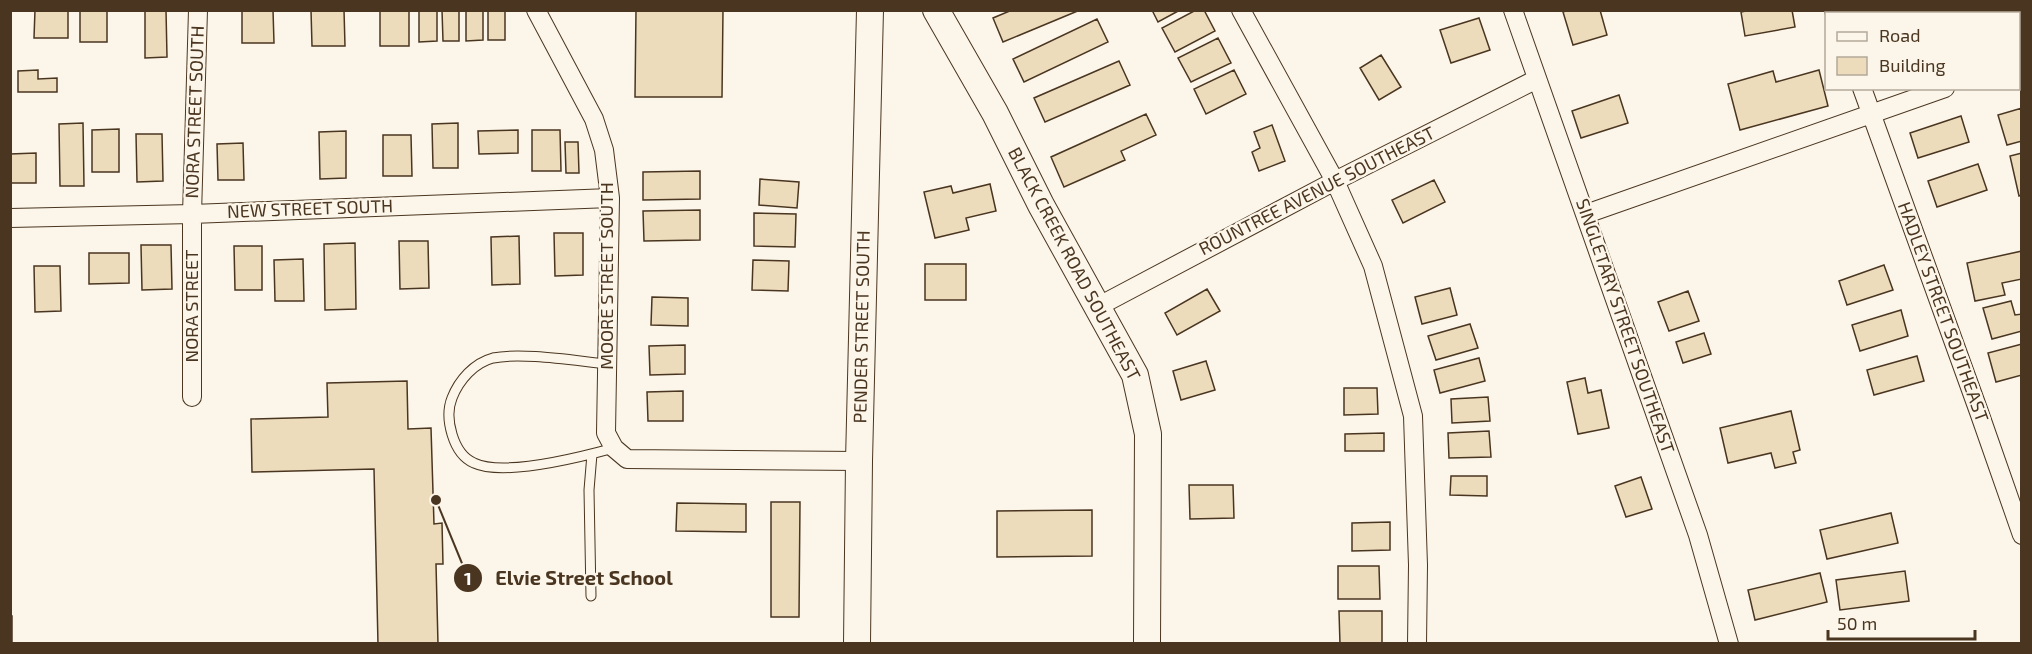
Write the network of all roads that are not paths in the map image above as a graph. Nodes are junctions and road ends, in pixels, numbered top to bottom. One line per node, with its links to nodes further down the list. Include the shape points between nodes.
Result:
1 (198, 10): 13 (street, NORA STREET SOUTH)
2 (536, 10): 12 (street, MOORE STREET SOUTH, via 594,119 604,150)
3 (870, 10): 21 (street, PENDER STREET SOUTH)
4 (936, 10): 16 (street, BLACK CREEK ROAD SOUTHEAST)
5 (1241, 10): 11 (street)
6 (1513, 10): 7 (street, SINGLETARY STREET SOUTHEAST)
7 (1537, 79): 11 (street, ROUNTREE AVENUE SOUTHEAST); 14 (street, SINGLETARY STREET SOUTHEAST)
8 (1863, 90): 10 (street, HADLEY STREET SOUTHEAST)
9 (1939, 90): 10 (street)
10 (1871, 114): 14 (street); 22 (street, HADLEY STREET SOUTHEAST)
11 (1335, 181): 16 (street, ROUNTREE AVENUE SOUTHEAST); 26 (street, via 1373,266 1413,416)
12 (610, 198): 13 (street, NEW STREET SOUTH); 17 (street, MOORE STREET SOUTH)
13 (192, 214): 15 (street, NEW STREET SOUTH); 18 (street, NORA STREET)
14 (1586, 214): 27 (street, SINGLETARY STREET SOUTHEAST, via 1698,535)
15 (10, 218)
16 (1098, 306): 25 (street, BLACK CREEK ROAD SOUTHEAST, via 1135,375 1148,434)
17 (608, 364): 19 (street, MOORE STREET SOUTH, via 606,433); 20 (lane, via 514,356 492,358 477,365 461,381 451,400 453,436 460,452 472,463 493,468)
18 (192, 397)
19 (614, 448): 20 (lane); 21 (street, via 627,459)
20 (592, 454): 23 (lane)
21 (859, 461): 24 (street, PENDER STREET SOUTH)
22 (2022, 535)
23 (591, 596)
24 (857, 644)
25 (1147, 644)
26 (1417, 644)
27 (1730, 644)

